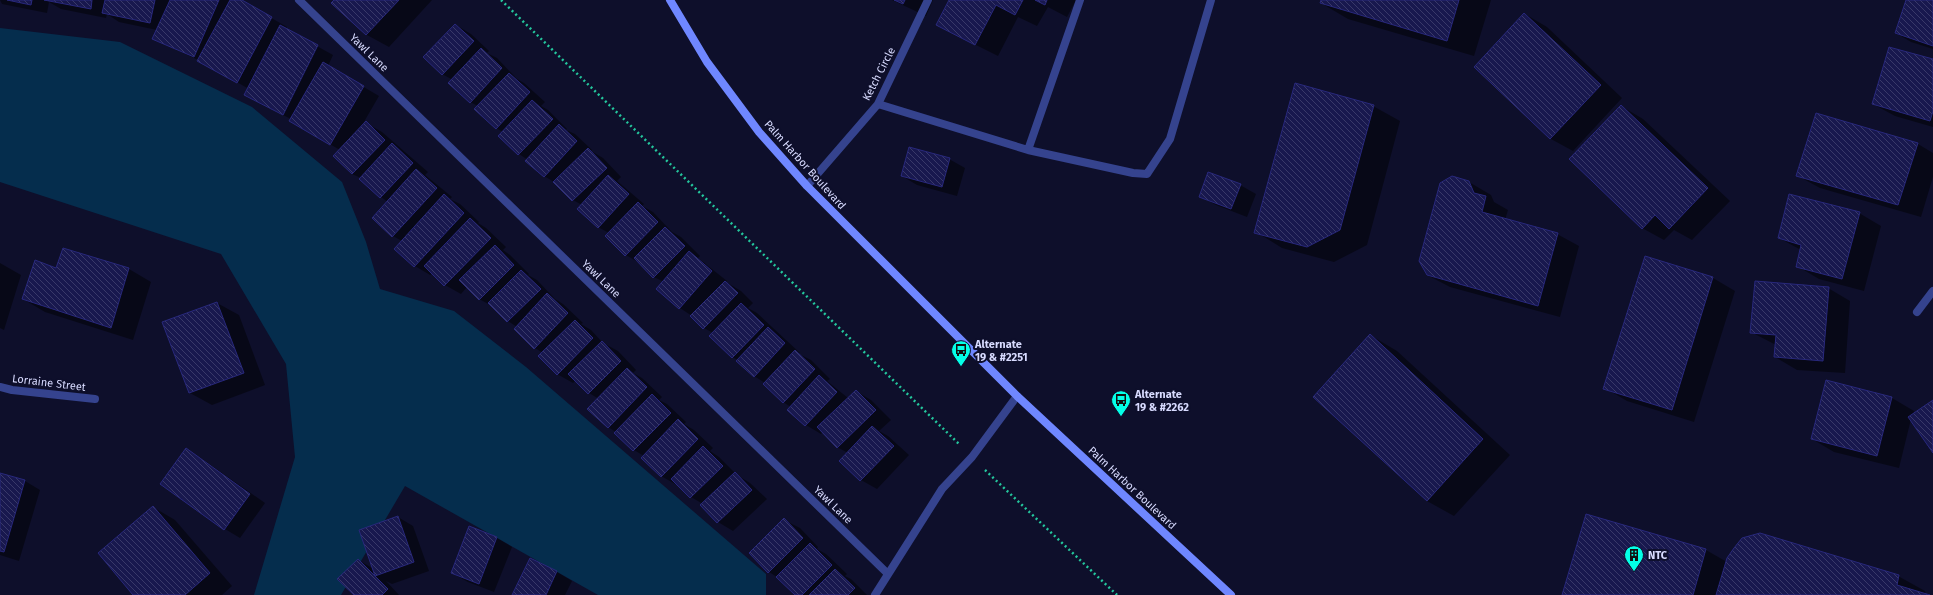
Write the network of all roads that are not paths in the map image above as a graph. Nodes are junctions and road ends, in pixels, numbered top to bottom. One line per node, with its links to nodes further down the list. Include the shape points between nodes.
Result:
1 (299, 0): 14 (street, Yawl Lane)
2 (670, 0): 8 (main road, Palm Harbor Boulevard, via 707,62 759,132)
3 (928, 0): 6 (street, Ketch Circle)
4 (1080, 0): 7 (street)
5 (1211, 0): 7 (street, via 1170,139 1147,174)
6 (878, 104): 7 (street); 8 (street, Ketch Circle)
7 (1028, 150)
8 (807, 186): 12 (main road, Palm Harbor Boulevard)
9 (1933, 292): 10 (street)
10 (1917, 312)
11 (0, 387): 13 (street, Lorraine Street)
12 (1018, 396): 14 (street, via 972,457 942,489); 16 (main road, Palm Harbor Boulevard)
13 (95, 399)
14 (887, 573): 15 (street)
15 (875, 595)
16 (1231, 595)

